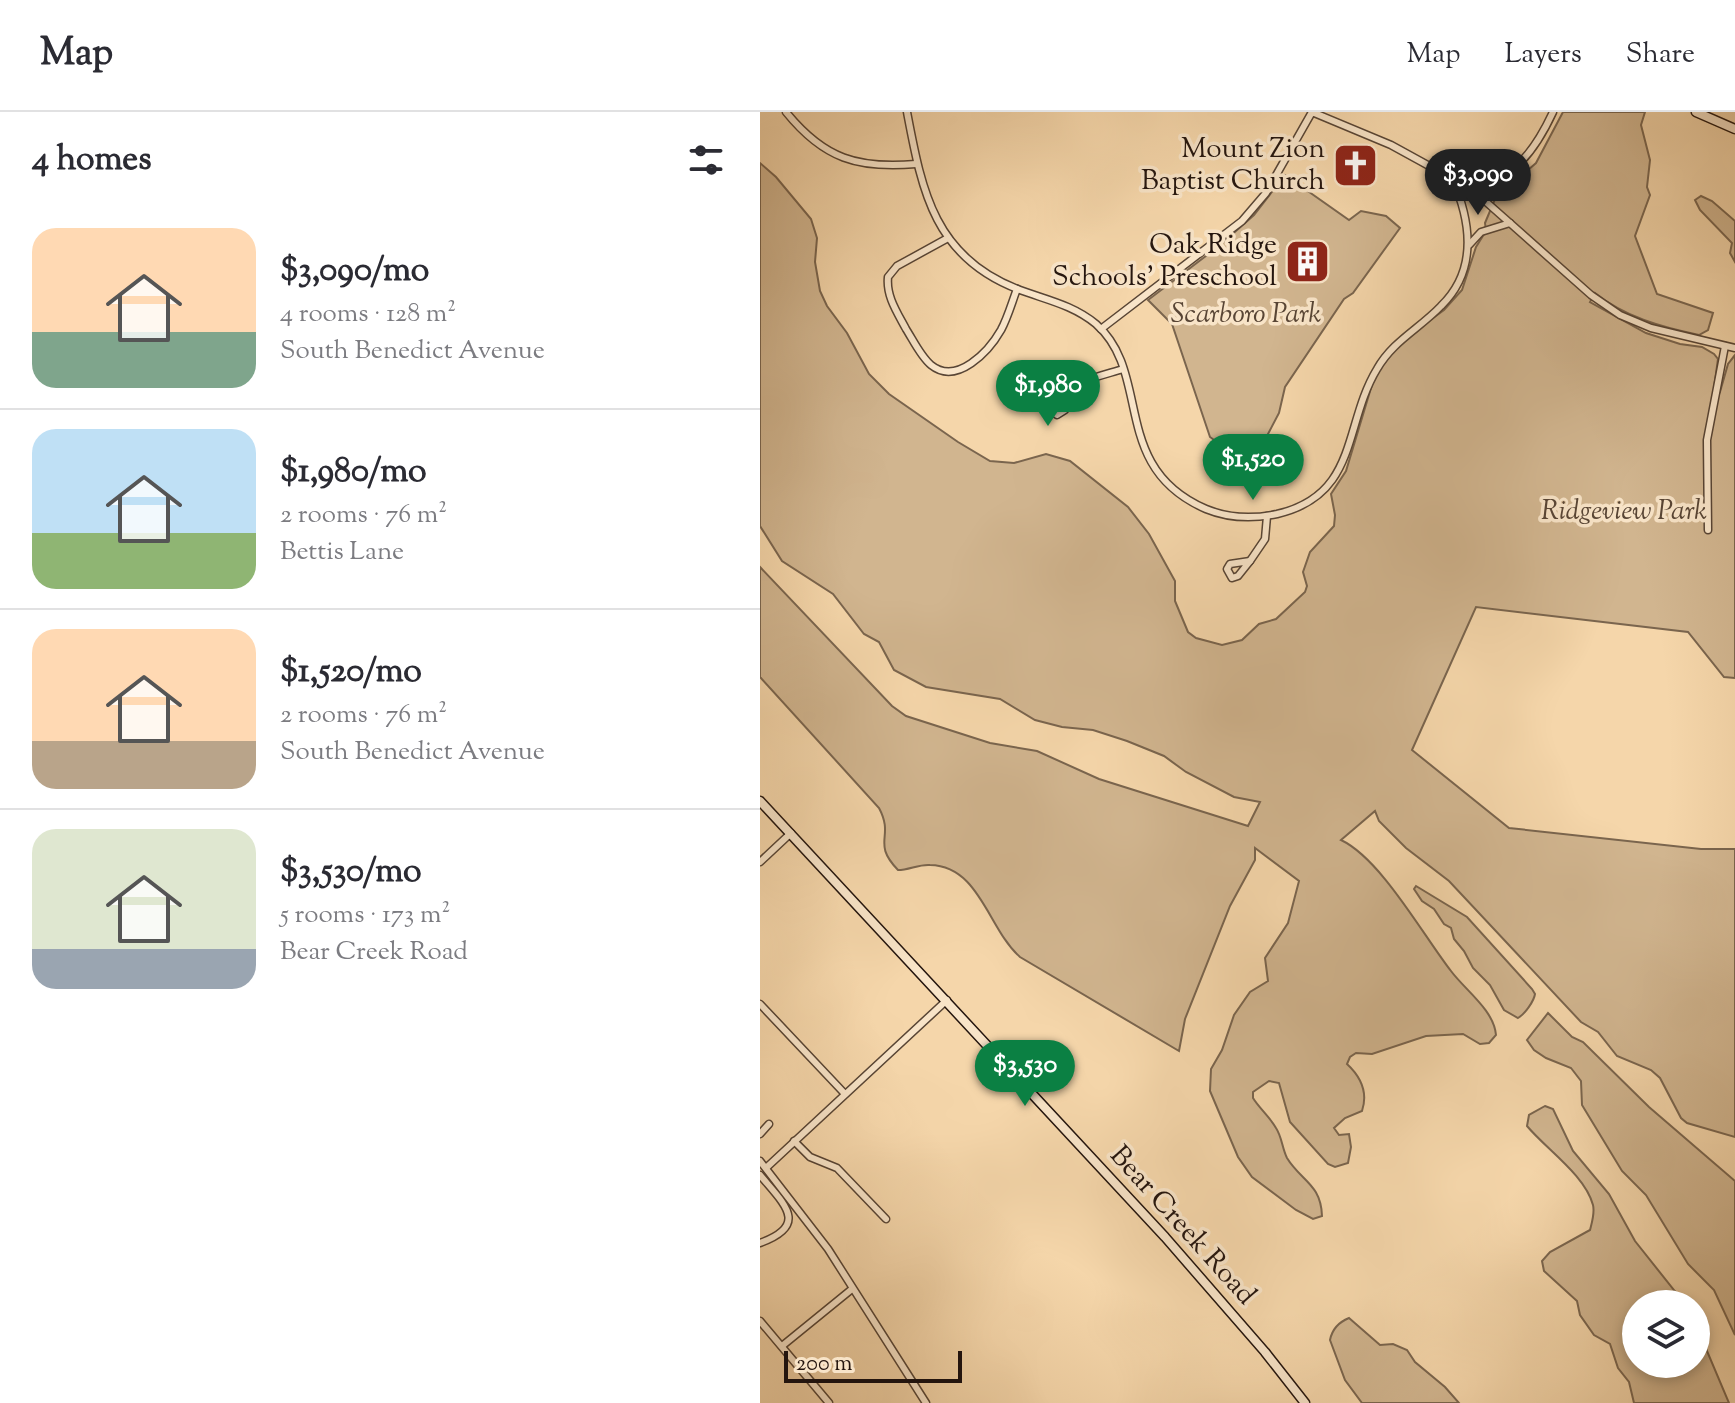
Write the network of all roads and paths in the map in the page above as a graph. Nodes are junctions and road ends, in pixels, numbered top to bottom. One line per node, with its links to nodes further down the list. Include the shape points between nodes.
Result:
1 (786, 112): 7 (street, via 815,142 847,160 876,166)
2 (907, 112): 7 (street)
3 (1312, 112): 8 (street); 13 (street, via 1266,193 1242,221)
4 (1553, 112): 8 (street, via 1526,157 1506,173 1478,183)
5 (1696, 112): 6 (street)
6 (1735, 129)
7 (916, 164): 10 (street, via 926,200)
8 (1452, 178): 9 (street); 11 (street, via 1466,217)
9 (1510, 223): 11 (street, via 1481,232); 14 (street, via 1620,315)
10 (948, 238): 12 (street, via 980,268); 12 (street, via 897,266 888,277 893,304 931,366 955,371 974,361 1001,329)
11 (1468, 246): 18 (street, via 1463,273 1451,295 1390,349 1374,372 1346,456 1331,482 1308,502)
12 (1017, 289): 13 (street, via 1062,303)
13 (1101, 329): 16 (street)
14 (1725, 346): 15 (street); 19 (street, via 1707,440)
15 (1735, 348)
16 (1123, 369): 17 (street); 18 (street, via 1142,444 1166,482 1208,510 1245,518)
17 (1065, 392)
18 (1267, 516): 20 (street, via 1265,539)
19 (1708, 530)
20 (1250, 561)
21 (760, 801): 22 (street, Bear Creek Road)
22 (791, 833): 23 (street); 24 (street, Bear Creek Road)
23 (760, 862)
24 (947, 1000): 26 (street); 40 (street, Bear Creek Road, via 1165,1237)
25 (760, 1004): 26 (street)
26 (845, 1094): 29 (street)
27 (769, 1124): 28 (street)
28 (760, 1134)
29 (794, 1141): 31 (street); 33 (street, via 810,1157 837,1168)
30 (760, 1161): 31 (street)
31 (766, 1168): 35 (street)
32 (760, 1175): 34 (street, via 789,1216 781,1234)
33 (886, 1219)
34 (760, 1243)
35 (852, 1289): 37 (street); 39 (street)
36 (760, 1321): 37 (street)
37 (782, 1346): 38 (street)
38 (829, 1403)
39 (926, 1403)
40 (1305, 1403)

